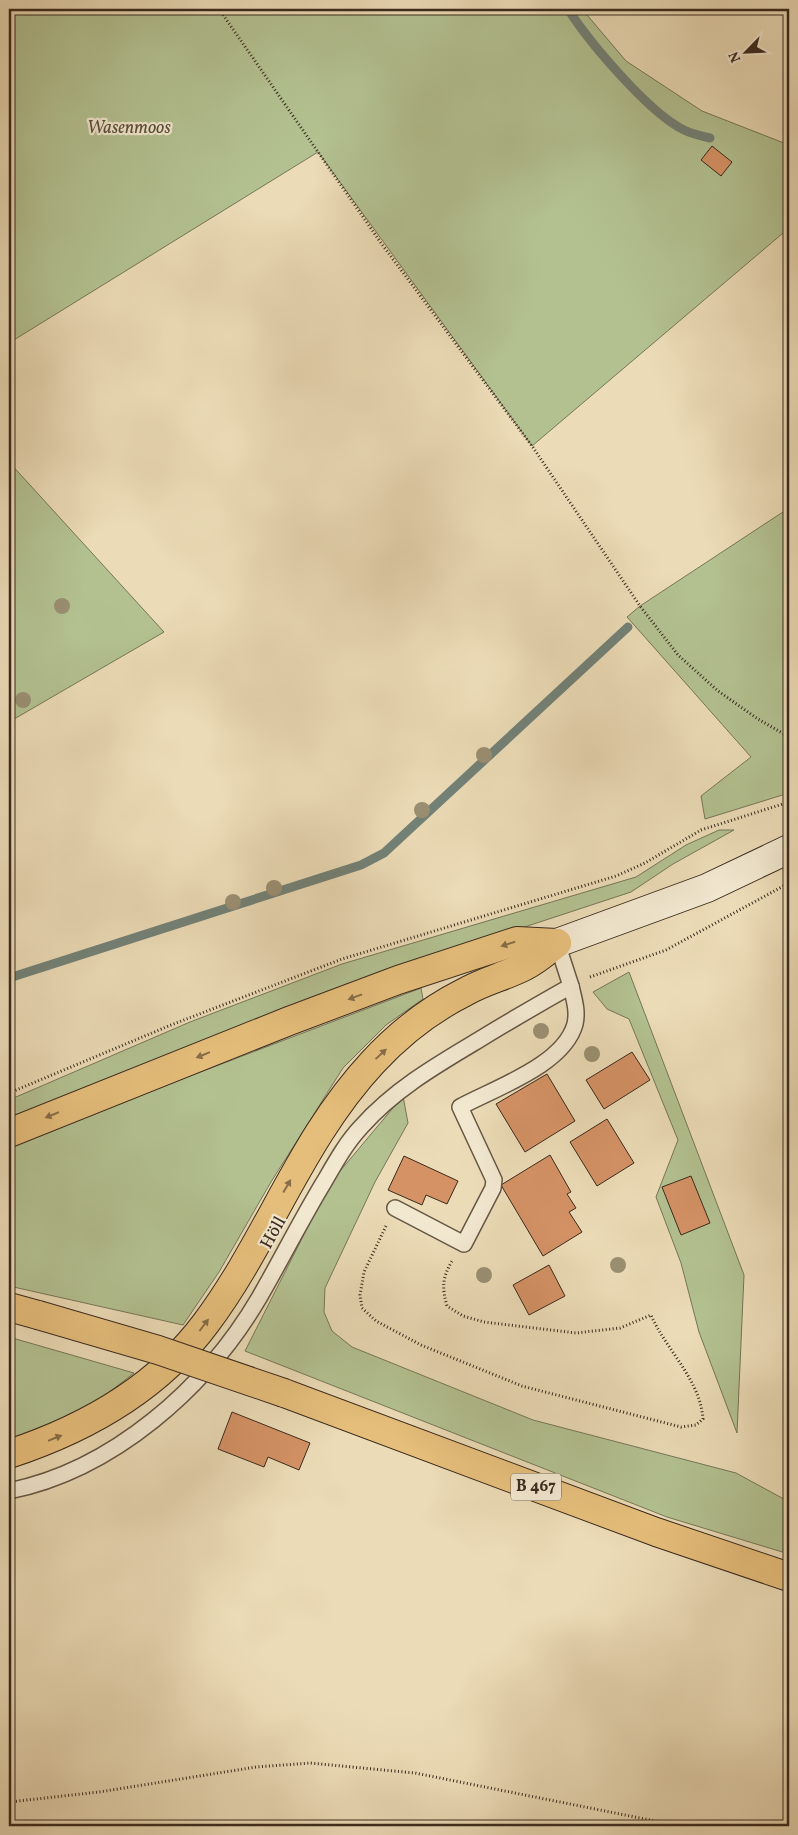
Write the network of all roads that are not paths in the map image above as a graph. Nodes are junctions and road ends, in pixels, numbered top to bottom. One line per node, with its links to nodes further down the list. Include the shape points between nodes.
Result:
1 (789, 849): 2 (main road, via 707,888)
2 (556, 943): 3 (lane); 4 (main road, one-way to 4, via 517,941 398,980); 7 (main road, one-way to 2, via 66,1433 109,1411 172,1361 206,1322 317,1135 346,1092 374,1061 421,1020 465,992 528,965)
3 (571, 986): 5 (lane, via 576,1008 575,1024 566,1043 550,1060 460,1106 494,1180 464,1244); 8 (lane, Höll, via 408,1084 371,1116 339,1157 236,1334 167,1410 81,1466 52,1479)
4 (9, 1133)
5 (395, 1208)
6 (9, 1307): 9 (main road, B 467, bridge, via 158,1350 284,1392 646,1529)
7 (9, 1454)
8 (9, 1491)
9 (789, 1578)

